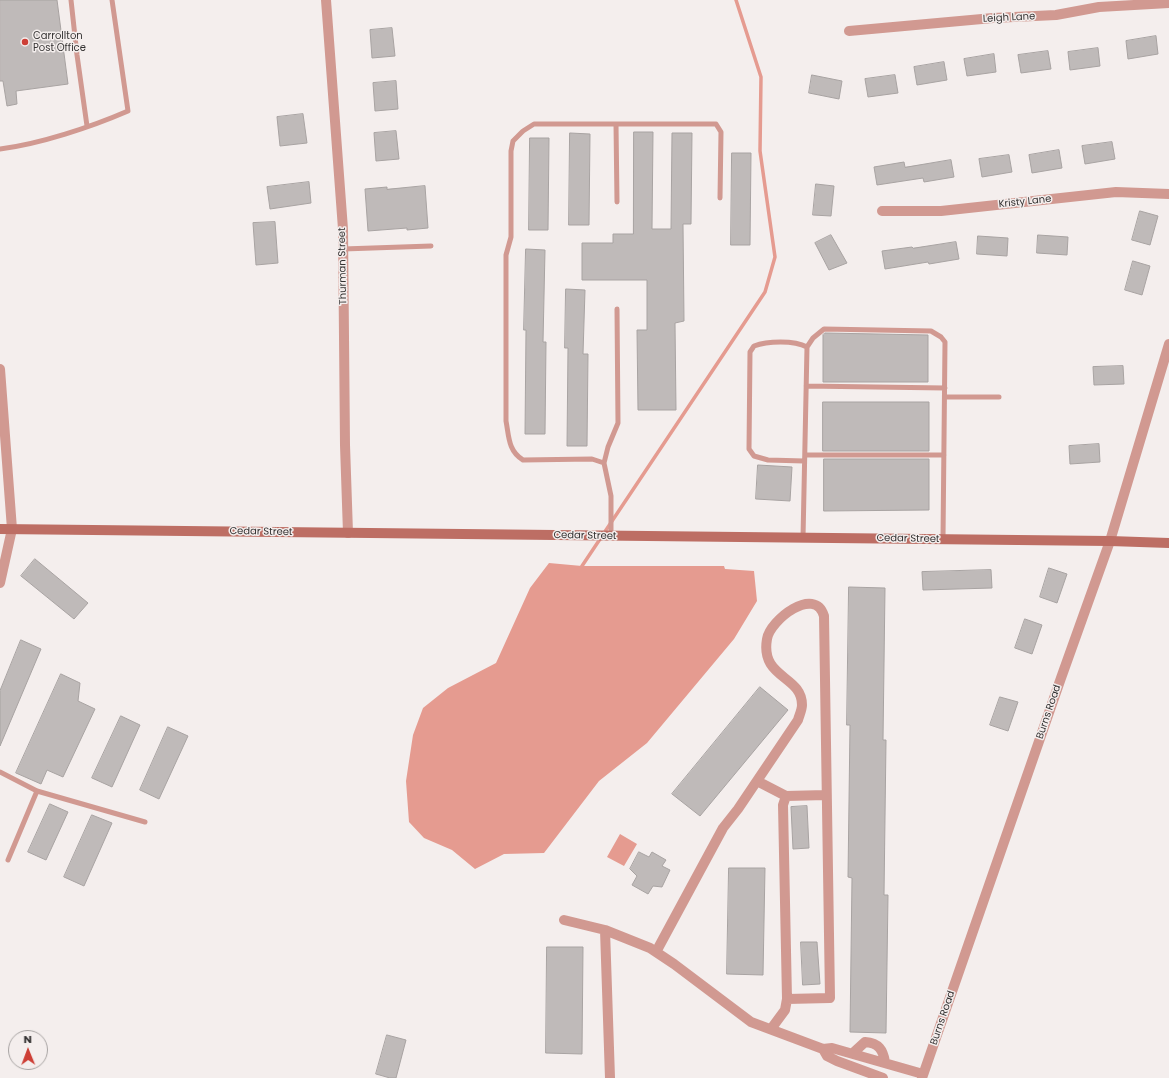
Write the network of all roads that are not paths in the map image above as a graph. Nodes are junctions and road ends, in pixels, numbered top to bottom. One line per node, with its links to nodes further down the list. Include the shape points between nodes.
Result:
1 (72, 0): 7 (lane)
2 (112, 0): 7 (lane, via 128,111)
3 (326, 0): 14 (street, Thurman Street)
4 (1169, 3): 5 (street, Leigh Lane, via 1099,7 1056,15)
5 (849, 31)
6 (616, 124): 10 (lane, via 716,124 721,132); 11 (lane); 25 (lane, via 534,124 513,141 511,237 506,255 506,420 515,455 523,460 592,459)
7 (87, 126): 8 (lane)
8 (0, 149)
9 (1169, 194): 12 (street, Kristy Lane, via 1116,192 941,211)
10 (720, 198)
11 (617, 202)
12 (882, 211)
13 (431, 246): 14 (lane)
14 (343, 249): 28 (street, Thurman Street)
15 (617, 309): 25 (lane, via 618,423)
16 (1169, 344): 32 (street, Burns Road)
17 (807, 347): 19 (lane); 20 (lane, via 824,329 931,331 942,337 945,342); 24 (lane, via 800,343 762,343 754,346 750,352 749,449 754,456 768,460)
18 (0, 369): 27 (street)
19 (806, 386): 20 (lane); 24 (lane)
20 (945, 388): 21 (lane)
21 (945, 397): 22 (lane); 23 (lane)
22 (999, 397)
23 (944, 455): 24 (lane); 31 (lane)
24 (805, 458): 30 (lane)
25 (604, 463): 29 (lane, via 611,496)
26 (0, 529): 27 (street, Cedar Street)
27 (12, 529): 28 (street, Cedar Street); 34 (street)
28 (348, 533): 29 (street, Cedar Street)
29 (611, 536): 30 (street, Cedar Street)
30 (803, 538): 31 (street, Cedar Street)
31 (943, 539): 32 (street, Cedar Street)
32 (1110, 541): 33 (street, Cedar Street); 51 (street, Burns Road)
33 (1169, 543)
34 (0, 583)
35 (0, 772): 37 (lane)
36 (757, 781): 38 (street, via 798,720 802,707 801,696 796,687 774,670 769,662 767,638 773,625 785,614 802,604 811,603 822,609 824,616); 39 (street); 44 (street, via 723,828)
37 (37, 791): 40 (lane); 41 (lane)
38 (826, 795): 39 (street); 45 (street, via 830,998)
39 (786, 796): 45 (street, via 783,805)
40 (145, 822)
41 (8, 860)
42 (564, 920): 43 (street)
43 (605, 930): 44 (street); 52 (street)
44 (656, 952): 46 (street, via 751,1022)
45 (787, 999): 46 (street, via 785,1010)
46 (771, 1030): 47 (street)
47 (823, 1049): 48 (street, via 832,1048); 50 (street, via 827,1056)
48 (853, 1053): 49 (street); 49 (street, via 865,1042 871,1043 878,1045); 50 (lane)
49 (885, 1062): 51 (street)
50 (849, 1066): 53 (street)
51 (923, 1076)
52 (610, 1078)
53 (883, 1078)

